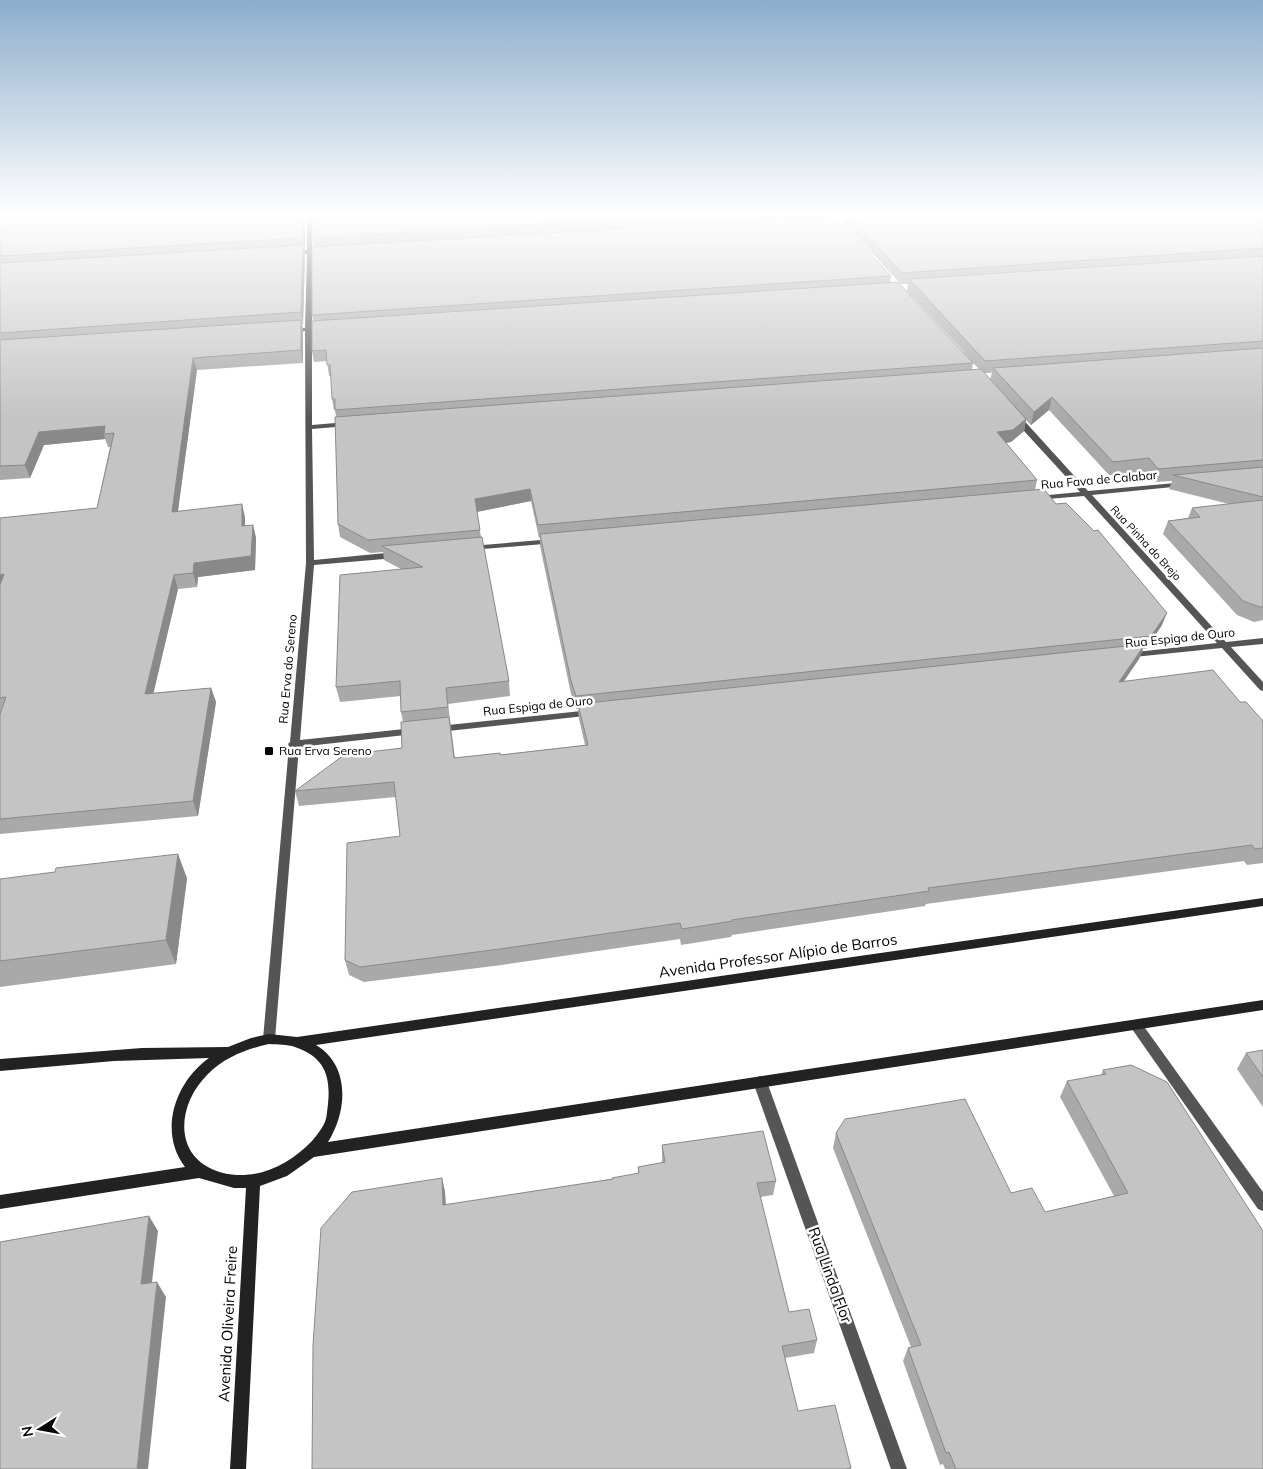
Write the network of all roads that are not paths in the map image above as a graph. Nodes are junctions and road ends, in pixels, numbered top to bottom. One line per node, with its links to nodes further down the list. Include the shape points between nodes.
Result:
1 (310, 283): 3 (street, Rua Erva do Sereno)
2 (329, 328): 3 (street)
3 (309, 329): 4 (street); 7 (street, Rua Erva do Sereno)
4 (279, 331)
5 (1013, 414): 9 (street, Rua Pinha do Brejo)
6 (360, 423): 7 (street)
7 (310, 427): 14 (street, Rua Erva do Sereno)
8 (1188, 483): 9 (street, Rua Fava de Calabar)
9 (1085, 494): 10 (street, Rua Fava de Calabar); 16 (street, Rua Pinha do Brejo)
10 (1028, 498)
11 (557, 540): 12 (street)
12 (458, 549)
13 (409, 554): 14 (street)
14 (310, 563): 20 (street, Rua Erva do Sereno)
15 (1263, 641): 16 (street, Rua Espiga de Ouro)
16 (1226, 645): 17 (street, Rua Espiga de Ouro); 18 (street, Rua Pinha do Brejo)
17 (1116, 657)
18 (1263, 688)
19 (600, 712): 20 (street, Rua Espiga de Ouro)
20 (293, 744): 24 (street, Rua Erva do Sereno)
21 (1263, 902): 25 (street, Avenida Professor Alípio de Barros)
22 (1263, 1006): 23 (street)
23 (1136, 1025): 28 (street); 33 (street)
24 (269, 1039): 25 (street); 26 (street, via 247,1043)
25 (298, 1042): 29 (street, via 320,1053 335,1073 337,1093 332,1125)
26 (227, 1052): 27 (street, via 116,1054); 30 (street, via 203,1070 184,1095 177,1122 178,1140 186,1158)
27 (0, 1065)
28 (760, 1082): 29 (street); 35 (street, Rua Linda Flor)
29 (313, 1151): 31 (street, via 286,1170)
30 (200, 1171): 31 (street, via 224,1180); 32 (street)
31 (253, 1181): 34 (street, Avenida Oliveira Freire)
32 (0, 1202)
33 (1263, 1204)
34 (238, 1469)
35 (899, 1469)

